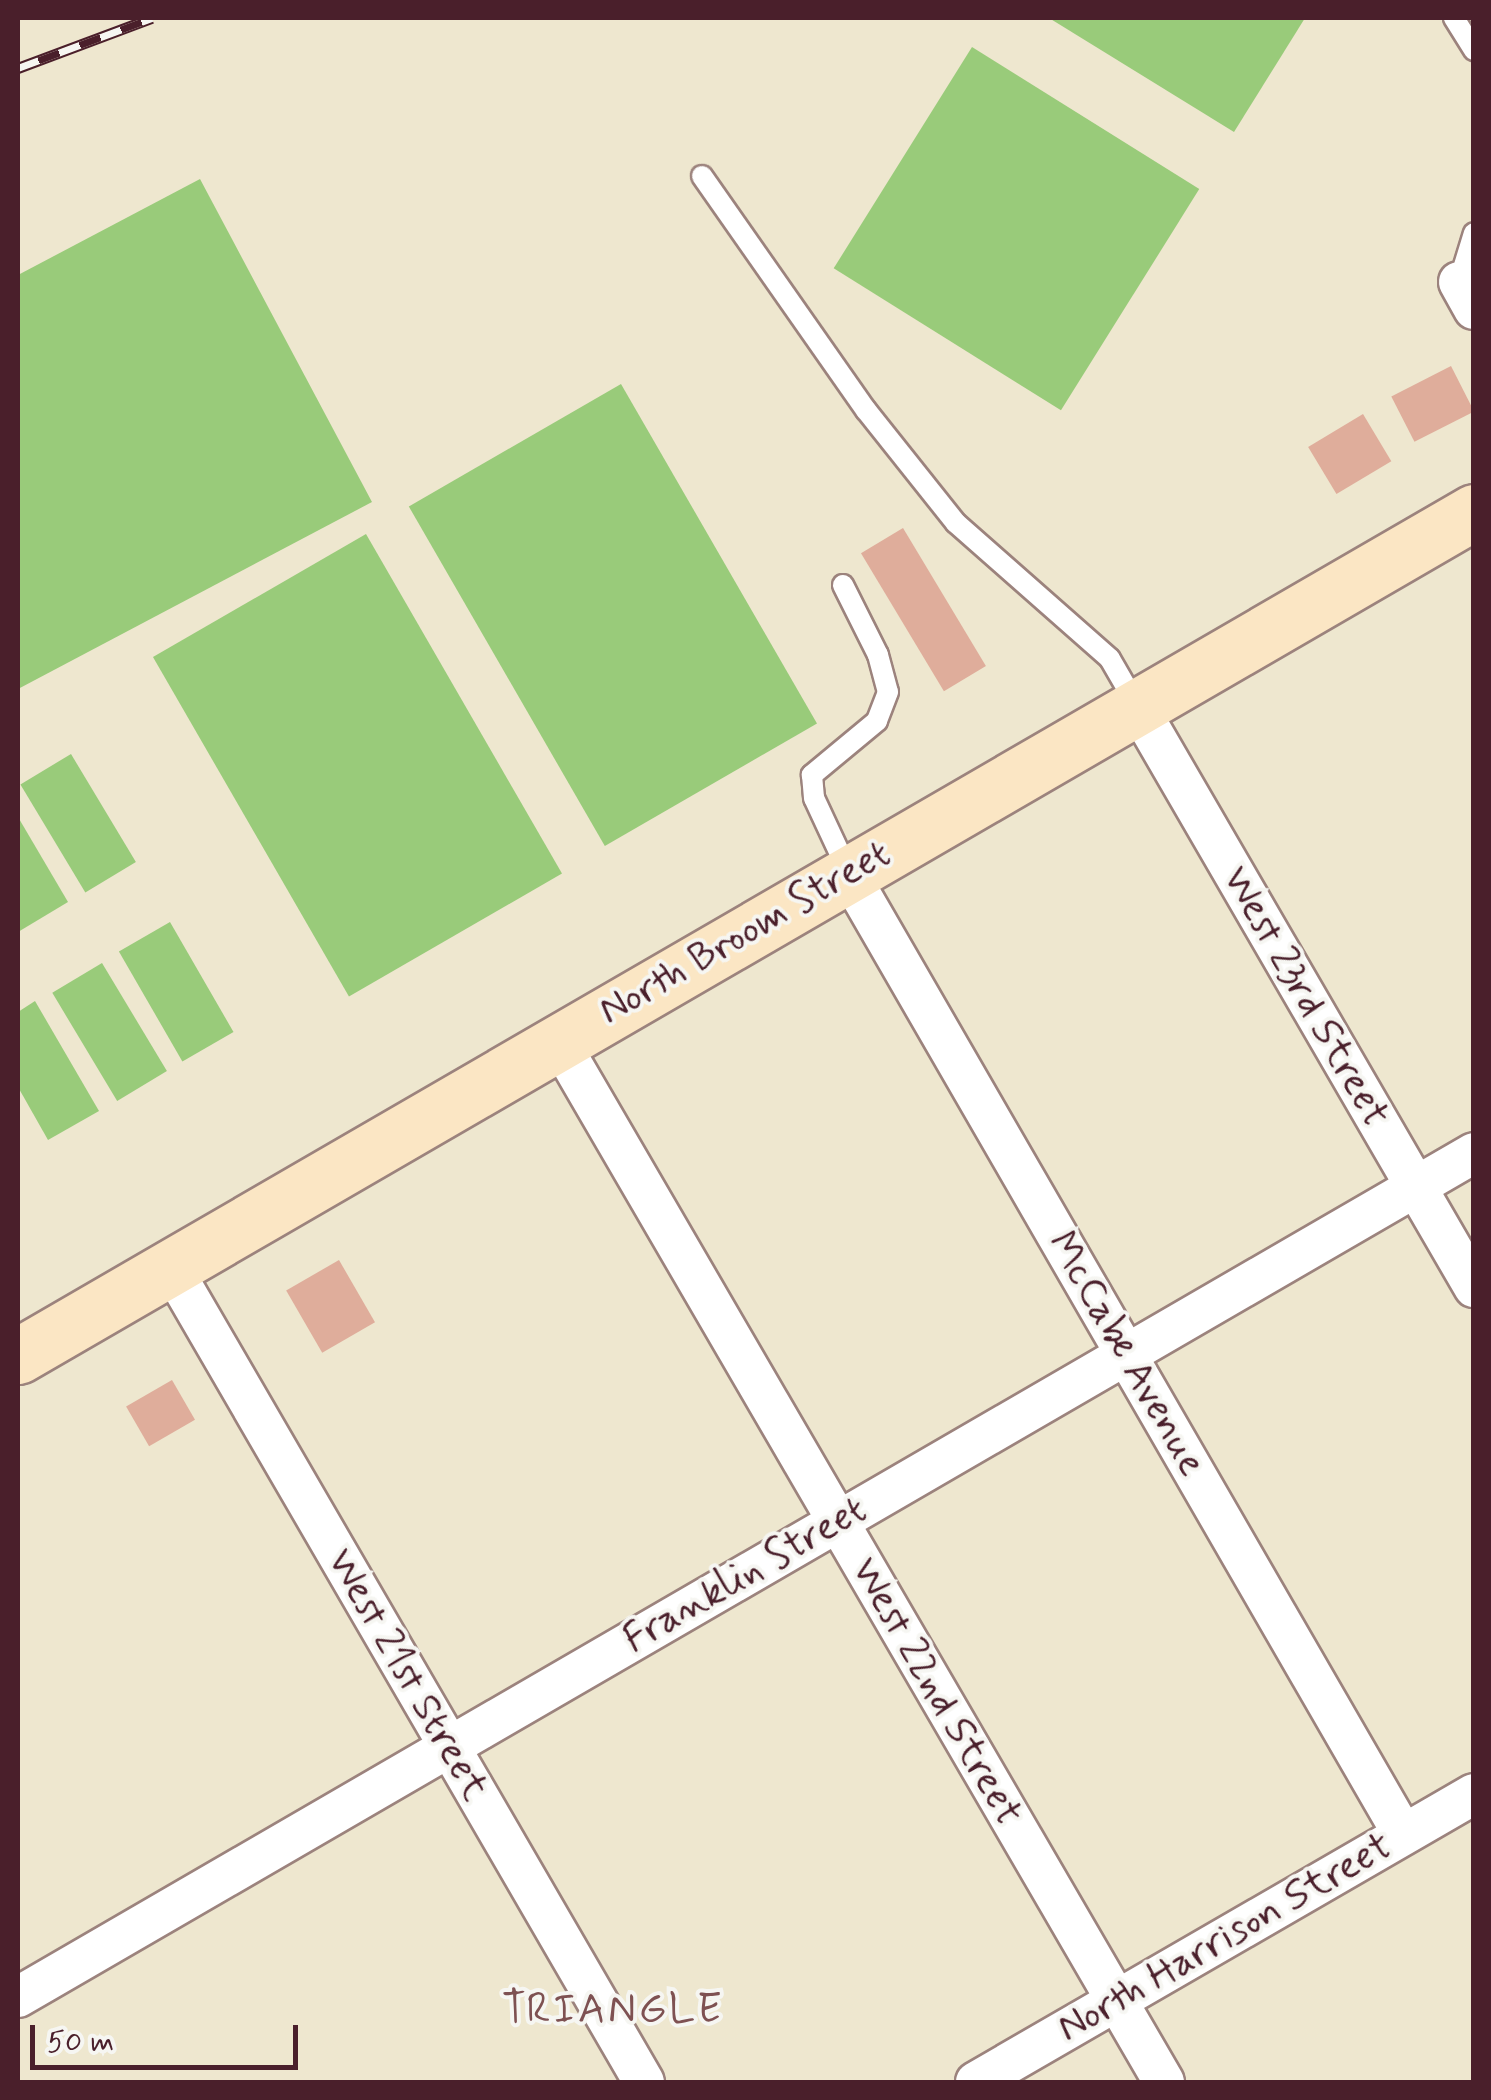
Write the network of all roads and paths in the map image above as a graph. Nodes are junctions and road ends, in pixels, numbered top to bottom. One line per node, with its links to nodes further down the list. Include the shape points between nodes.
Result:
1 (1454, 18): 2 (lane)
2 (1474, 50)
3 (702, 176): 8 (lane, via 844,380 956,523 1110,659)
4 (1474, 233): 5 (lane)
5 (1466, 296)
6 (1474, 512): 8 (street, North Broom Street)
7 (843, 585): 9 (lane, via 878,655 888,692 877,721 812,774 814,798)
8 (1138, 706): 9 (street, North Broom Street); 12 (street, West 23rd Street)
9 (848, 872): 10 (street, North Broom Street); 15 (street, McCabe Avenue)
10 (559, 1042): 13 (street, North Broom Street); 17 (street, West 22nd Street)
11 (1474, 1153): 12 (street, Franklin Street)
12 (1415, 1187): 14 (street, West 23rd Street); 15 (street, Franklin Street)
13 (171, 1267): 16 (street, North Broom Street); 18 (street, West 21st Street)
14 (1474, 1287)
15 (1126, 1354): 17 (street, Franklin Street); 20 (street, McCabe Avenue)
16 (18, 1356)
17 (836, 1521): 18 (street, Franklin Street); 22 (street, West 22nd Street)
18 (449, 1748): 21 (street, Franklin Street); 23 (street, West 21st Street)
19 (1474, 1794): 20 (street, North Harrison Street)
20 (1403, 1834): 22 (street, North Harrison Street)
21 (18, 1997)
22 (1116, 2002): 24 (street, North Harrison Street); 25 (street, West 22nd Street)
23 (644, 2082)
24 (976, 2082)
25 (1164, 2082)

